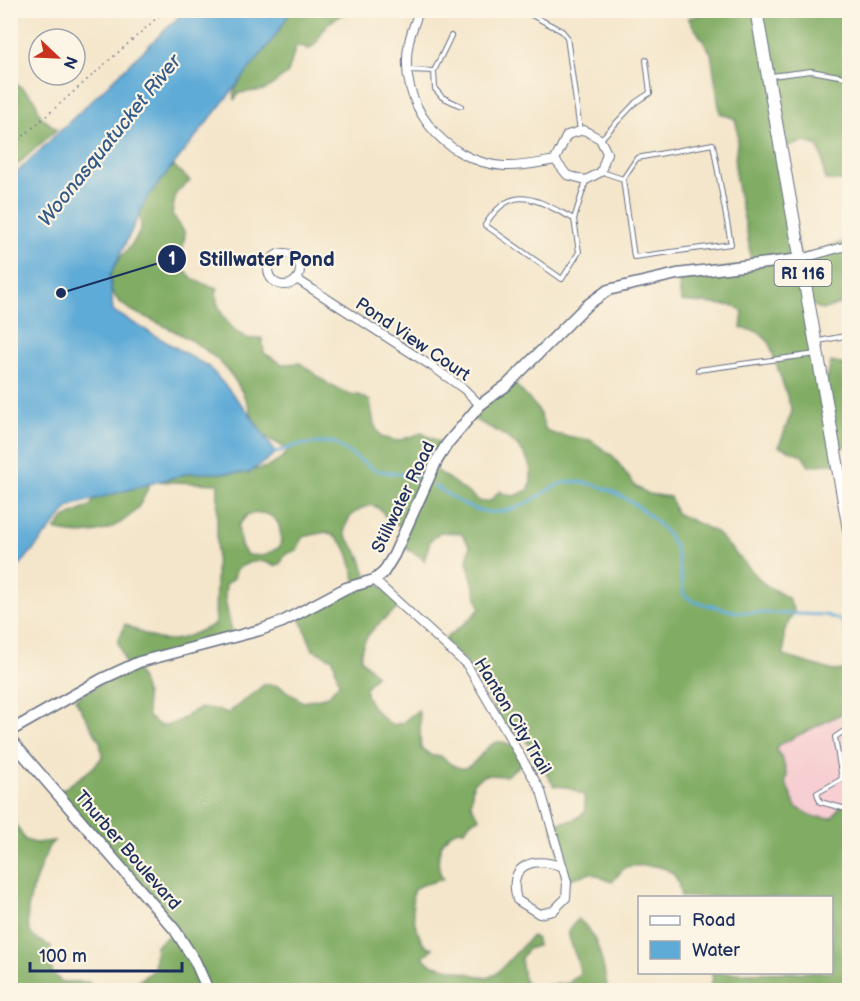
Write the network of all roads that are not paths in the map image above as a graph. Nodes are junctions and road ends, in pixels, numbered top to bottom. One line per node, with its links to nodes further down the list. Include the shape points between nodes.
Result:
1 (419, 10): 6 (street, via 409,42)
2 (522, 10): 11 (lane, via 567,37)
3 (756, 10): 8 (main road, RI 116)
4 (451, 36): 7 (lane)
5 (646, 60): 12 (lane, via 650,93)
6 (408, 70): 7 (lane); 13 (street, via 411,91 424,120 458,152 505,166)
7 (434, 71): 10 (lane, via 435,89)
8 (767, 76): 9 (lane, via 810,71); 19 (main road, RI 116)
9 (849, 78)
10 (461, 106)
11 (580, 131): 12 (street, via 594,133); 13 (street, via 567,135)
12 (600, 139): 14 (street, via 607,153)
13 (555, 160): 16 (street, via 567,175)
14 (601, 172): 15 (lane); 16 (street)
15 (623, 178): 15 (lane, via 634,257 731,244 713,144 637,158)
16 (586, 180): 17 (lane)
17 (574, 219): 17 (lane, via 526,197 507,200 485,225 562,279 579,252)
18 (849, 245): 19 (street)
19 (800, 259): 22 (main road, RI 116); 24 (street, Stillwater Road, via 677,274 608,290 586,306 507,385)
20 (298, 280): 20 (street, via 300,267 296,259 279,252 269,261 268,278 273,282 287,286); 24 (street, Pond View Court, via 433,367)
21 (849, 335): 22 (lane)
22 (816, 348): 23 (lane); 25 (main road, RI 116)
23 (698, 370)
24 (480, 405): 27 (street, Stillwater Road, via 437,460 394,555)
25 (847, 507): 26 (main road, RI 116)
26 (849, 535)
27 (374, 580): 29 (street, Stillwater Road, via 346,588 260,630 139,662); 32 (street, Hanton City Trail, via 467,665 541,791)
28 (849, 727): 31 (lane, via 834,737 842,779 818,793 820,802)
29 (10, 731)
30 (10, 739): 33 (street, Thurber Boulevard, via 175,930 199,967)
31 (849, 810)
32 (562, 867): 32 (street, via 567,882 566,898 553,911 539,914 517,900 515,878 522,867 535,861)
33 (208, 990)

